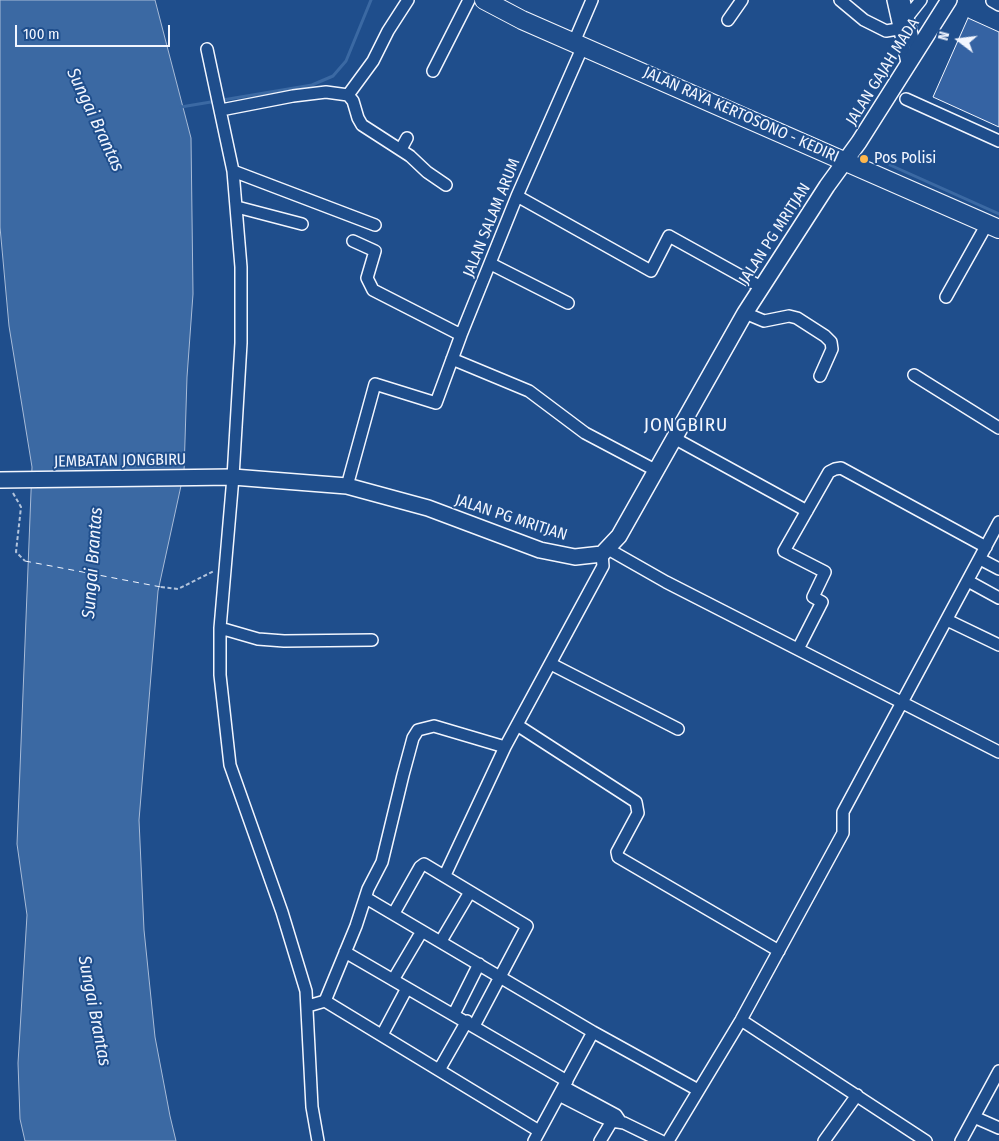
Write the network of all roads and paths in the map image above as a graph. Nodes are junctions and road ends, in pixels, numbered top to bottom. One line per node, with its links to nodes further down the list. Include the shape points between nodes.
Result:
1 (408, 0): 19 (street, via 373,61)
2 (469, 0): 18 (street)
3 (484, 0): 14 (highway, JALAN RAYA KERTOSONO - KEDIRI)
4 (592, 0): 14 (street, JALAN SALAM ARUM)
5 (742, 0): 11 (street)
6 (840, 0): 13 (street, via 874,27 886,31)
7 (893, 0): 13 (street)
8 (904, 0): 12 (street)
9 (921, 0): 12 (street)
10 (949, 0): 16 (main road, JALAN GAJAH MADA)
11 (728, 20)
12 (908, 20): 13 (street); 16 (street)
13 (898, 29): 17 (street)
14 (579, 44): 25 (highway, JALAN RAYA KERTOSONO - KEDIRI); 28 (street, JALAN SALAM ARUM)
15 (207, 49): 21 (street)
16 (916, 52): 17 (main road, JALAN GAJAH MADA)
17 (908, 67): 25 (main road, JALAN GAJAH MADA)
18 (433, 71)
19 (348, 95): 21 (street, via 307,94); 24 (street, via 362,125)
20 (906, 99): 23 (street)
21 (221, 110): 26 (street)
22 (407, 138): 24 (street)
23 (999, 141)
24 (400, 149): 27 (street)
25 (846, 161): 32 (highway, JALAN RAYA KERTOSONO - KEDIRI); 35 (main road, JALAN PG MRITJAN)
26 (233, 171): 29 (street); 31 (street)
27 (446, 185)
28 (517, 196): 34 (street, JALAN SALAM ARUM); 35 (street, via 651,271 670,236)
29 (237, 207): 30 (street); 46 (street, via 241,343)
30 (302, 224)
31 (375, 225)
32 (993, 226): 36 (street)
33 (353, 241): 39 (street, via 376,251 367,278 373,290)
34 (491, 264): 37 (street); 39 (street, JALAN SALAM ARUM)
35 (761, 287): 38 (main road, JALAN PG MRITJAN)
36 (946, 297)
37 (568, 303)
38 (745, 313): 42 (street, via 764,321 789,316 797,318 826,336 832,348); 44 (main road, JALAN PG MRITJAN)
39 (461, 335): 40 (street, JALAN SALAM ARUM)
40 (452, 360): 45 (street, via 528,391 585,433); 49 (street, JALAN SALAM ARUM, via 436,403 375,384)
41 (914, 375): 43 (street)
42 (820, 376)
43 (999, 428)
44 (674, 438): 45 (main road, JALAN PG MRITJAN); 50 (street)
45 (655, 470): 53 (main road, JALAN PG MRITJAN, via 619,536)
46 (230, 477): 48 (main road, JEMBATAN JONGBIRU); 49 (main road, JALAN PG MRITJAN); 56 (street)
47 (0, 480): 48 (main road, JEMBATAN JONGBIRU)
48 (17, 485): 55 (path, via 21,507 16,552)
49 (347, 486): 53 (main road, JALAN PG MRITJAN, via 428,508 540,550 575,557)
50 (807, 511): 52 (street, via 829,472 841,468); 65 (street, via 784,551 825,572 813,597 822,602)
51 (999, 522): 52 (street)
52 (986, 547): 54 (street)
53 (605, 552): 65 (street); 66 (street, via 603,566)
54 (980, 560): 57 (street); 58 (street)
55 (26, 561)
56 (225, 566): 59 (path, via 178,589); 62 (street)
57 (999, 569)
58 (968, 581): 60 (street); 61 (street)
59 (162, 587)
60 (999, 598)
61 (946, 620): 64 (street); 67 (street)
62 (220, 628): 63 (street, via 258,639 284,642); 85 (street, via 220,675 230,765 282,912)
63 (372, 640)
64 (999, 646)
65 (798, 649): 67 (street)
66 (551, 664): 68 (street); 69 (street)
67 (902, 702): 71 (street); 78 (street, via 843,812 843,833)
68 (517, 725): 70 (street); 78 (street, via 636,802 638,812 617,852 618,857)
69 (678, 729)
70 (505, 747): 72 (street); 74 (street, via 434,726 418,730 402,776 382,862)
71 (999, 752)
72 (445, 875): 73 (street); 75 (street, via 424,864)
73 (470, 892): 77 (street); 81 (street, via 527,926)
74 (366, 898): 75 (street); 79 (street)
75 (394, 913): 76 (street)
76 (422, 931): 77 (street); 82 (street)
77 (441, 941): 80 (street)
78 (778, 951): 87 (street)
79 (345, 952): 82 (street); 84 (street)
80 (479, 964): 81 (street); 86 (street)
81 (500, 977): 88 (street); 89 (street)
82 (393, 980): 83 (street)
83 (407, 988): 86 (street); 90 (street)
84 (325, 1001): 85 (street); 90 (street)
85 (308, 1006): 100 (street, via 312,1107)
86 (454, 1014): 88 (street)
87 (741, 1020): 94 (street); 95 (street)
88 (471, 1023): 91 (street); 93 (street)
89 (593, 1032): 93 (street); 94 (street)
90 (382, 1035): 91 (street)
91 (439, 1070): 99 (street)
92 (999, 1071): 96 (street)
93 (563, 1088): 97 (street); 99 (street)
94 (698, 1090): 103 (street)
95 (857, 1095): 104 (street); 105 (street)
96 (974, 1117): 98 (street); 106 (street)
97 (616, 1119): 101 (street); 102 (street)
98 (999, 1128)
99 (536, 1136)
100 (318, 1141)
101 (600, 1141)
102 (661, 1141)
103 (668, 1141)
104 (824, 1141)
105 (926, 1141)
106 (960, 1141)

